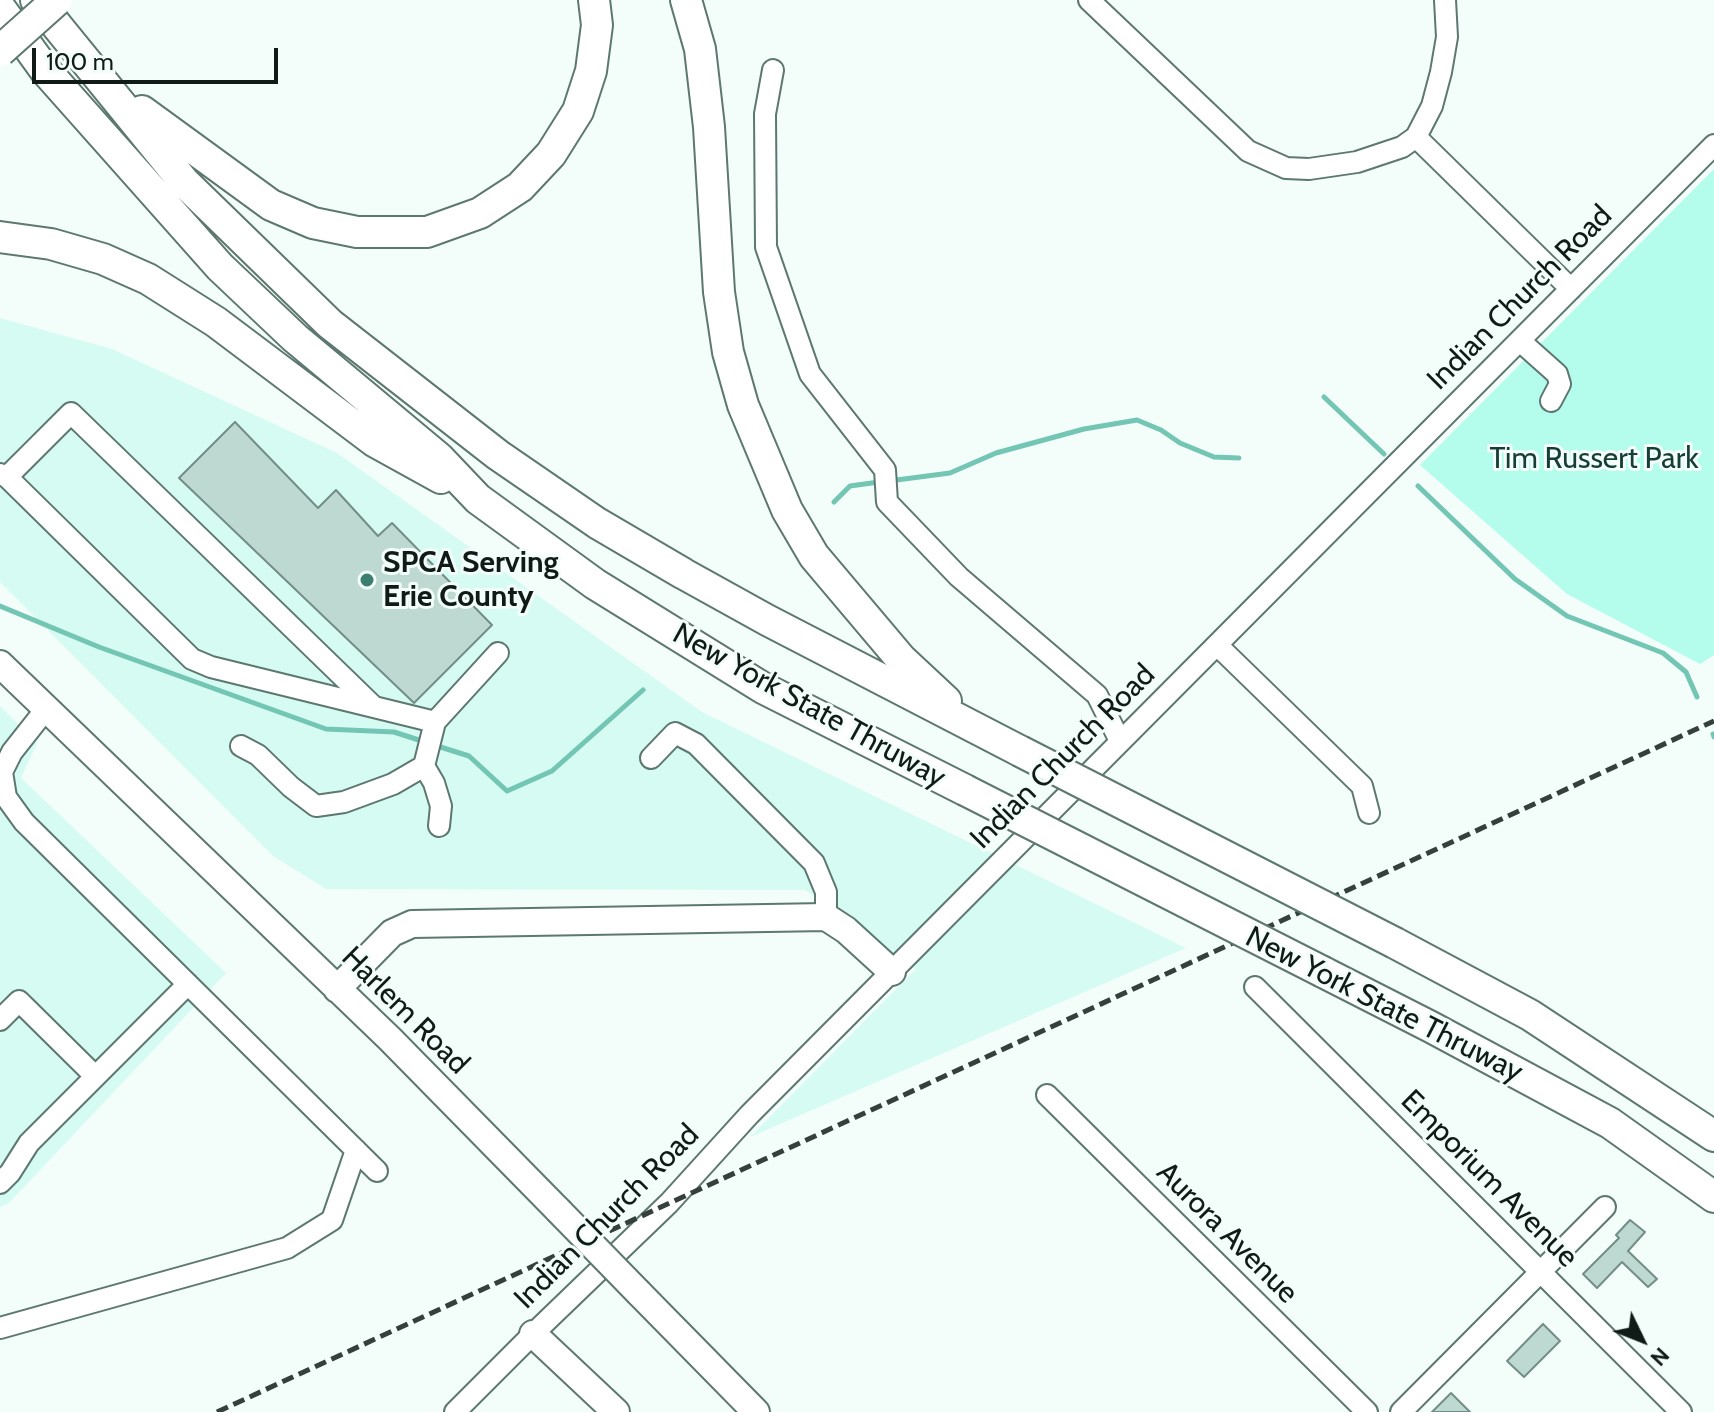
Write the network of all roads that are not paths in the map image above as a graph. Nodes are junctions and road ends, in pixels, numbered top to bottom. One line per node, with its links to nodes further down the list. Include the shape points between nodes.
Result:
1 (27, 0): 9 (highway)
2 (36, 0): 12 (highway, New York State Thruway)
3 (57, 0): 10 (highway, bridge)
4 (594, 0): 12 (highway, via 597,25 591,71 578,111 551,154 520,187 480,213 427,232 357,232 313,223 271,205)
5 (686, 0): 27 (highway, via 700,49 709,127 719,292 728,352 748,418 787,510 814,556 901,659)
6 (1089, 0): 13 (street, via 1228,134 1264,160 1286,168 1338,167 1402,147)
7 (1445, 0): 13 (street, via 1447,37 1441,72)
8 (0, 8): 20 (highway, New York State Thruway, via 45,70 220,267 295,338 439,458)
9 (0, 24)
10 (0, 51)
11 (773, 70): 28 (street, via 765,114 766,247 810,374 885,470 887,502 959,577 1097,695)
12 (98, 77): 27 (highway, New York State Thruway, via 184,182 330,324 498,455 684,574)
13 (1416, 137): 16 (street)
14 (1714, 145): 16 (street, Indian Church Road)
15 (0, 237): 20 (highway, via 103,259 148,279 216,322 374,441)
16 (1571, 289): 17 (street, Indian Church Road)
17 (1520, 341): 18 (street, via 1557,374 1560,384); 21 (street, Indian Church Road)
18 (1551, 401)
19 (4, 476): 24 (street, via 192,659); 24 (street, via 71,413)
20 (478, 499): 46 (highway, New York State Thruway, bridge, via 595,584 763,688 1610,1123)
21 (1217, 645): 28 (street, Indian Church Road); 32 (street, via 1362,786)
22 (498, 653): 26 (street)
23 (0, 664): 25 (main road, Harlem Road)
24 (374, 707): 26 (street)
25 (46, 709): 36 (street, via 2,772 6,797 24,822); 38 (main road, Harlem Road)
26 (435, 722): 31 (street)
27 (977, 728): 42 (highway, New York State Thruway, bridge, via 1530,1015)
28 (1120, 741): 35 (street, Indian Church Road)
29 (241, 746): 31 (street, via 316,806 393,784)
30 (651, 758): 34 (street, via 675,733 696,744 814,863 826,892)
31 (424, 766): 33 (street, via 441,806)
32 (1369, 813)
33 (439, 826)
34 (826, 917): 35 (main road); 38 (main road, via 412,924 392,933)
35 (892, 972): 50 (street, Indian Church Road, via 669,1203)
36 (188, 984): 40 (street); 43 (street)
37 (1255, 987): 48 (street, Emporium Avenue)
38 (337, 989): 53 (main road, Harlem Road, bridge)
39 (0, 1020): 40 (street, via 19,1001)
40 (95, 1076): 45 (street, via 29,1143)
41 (1047, 1095): 54 (street, Aurora Avenue)
42 (1714, 1136)
43 (356, 1150): 44 (street); 49 (street, via 332,1220 287,1248)
44 (377, 1171)
45 (0, 1183)
46 (1714, 1197)
47 (1605, 1207): 48 (street)
48 (1539, 1272): 55 (street); 56 (street, Emporium Avenue)
49 (0, 1328)
50 (533, 1334): 51 (street, Indian Church Road); 52 (main road)
51 (455, 1412)
52 (616, 1412)
53 (756, 1412)
54 (1367, 1412)
55 (1401, 1412)
56 (1681, 1412)

